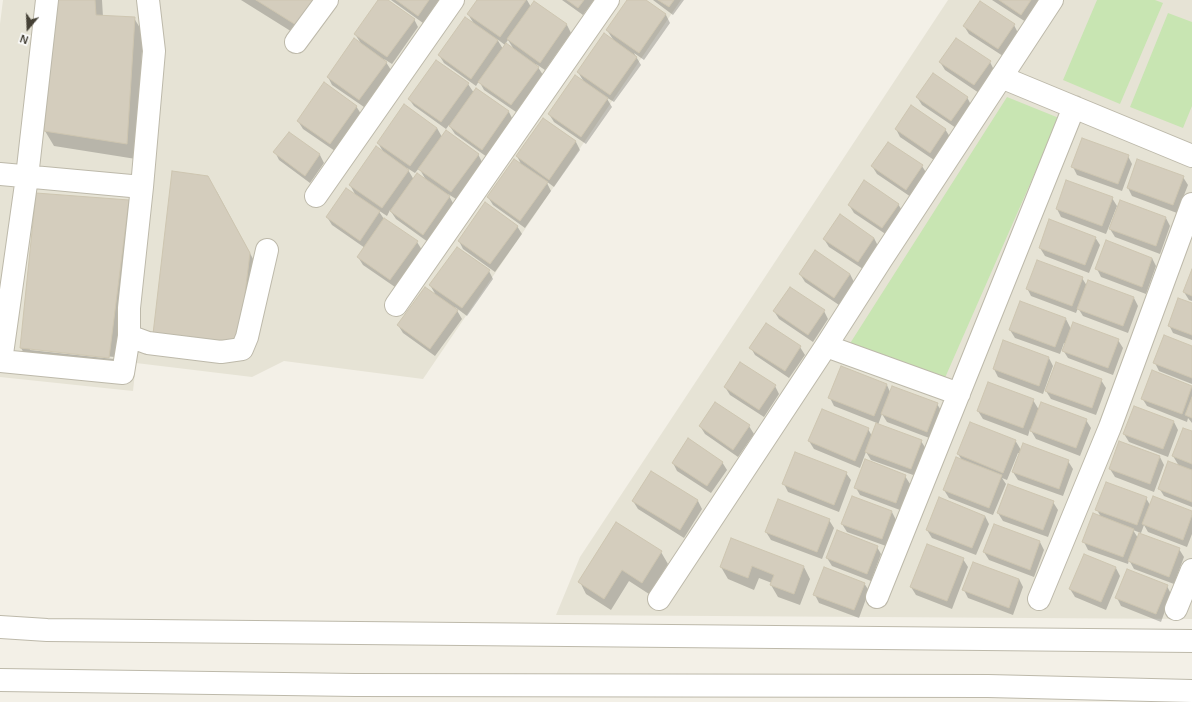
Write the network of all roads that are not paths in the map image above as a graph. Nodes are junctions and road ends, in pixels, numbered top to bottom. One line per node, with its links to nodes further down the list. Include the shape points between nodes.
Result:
1 (46, 0): 12 (street)
2 (148, 0): 13 (street, via 154,51)
3 (327, 0): 7 (street)
4 (452, 0): 14 (street)
5 (608, 0): 17 (street)
6 (1052, 0): 8 (street)
7 (296, 42)
8 (1001, 77): 9 (street); 19 (street)
9 (1074, 107): 10 (street); 20 (street)
10 (1192, 156)
11 (0, 174): 12 (street)
12 (27, 177): 13 (street); 18 (street, via 1,361 122,373)
13 (142, 187): 18 (street, via 129,308)
14 (316, 196)
15 (1192, 204): 24 (street, via 1110,427)
16 (267, 250): 18 (street, via 242,349 221,352 148,343)
17 (396, 305)
18 (129, 336)
19 (826, 346): 20 (street); 23 (street)
20 (959, 394): 22 (street)
21 (1192, 570): 25 (street)
22 (876, 597)
23 (659, 599)
24 (1040, 599)
25 (1176, 609)
26 (0, 627): 27 (street, via 55,630)
27 (1192, 641)
28 (0, 680): 29 (street, via 355,685 988,686)
29 (1192, 691)

